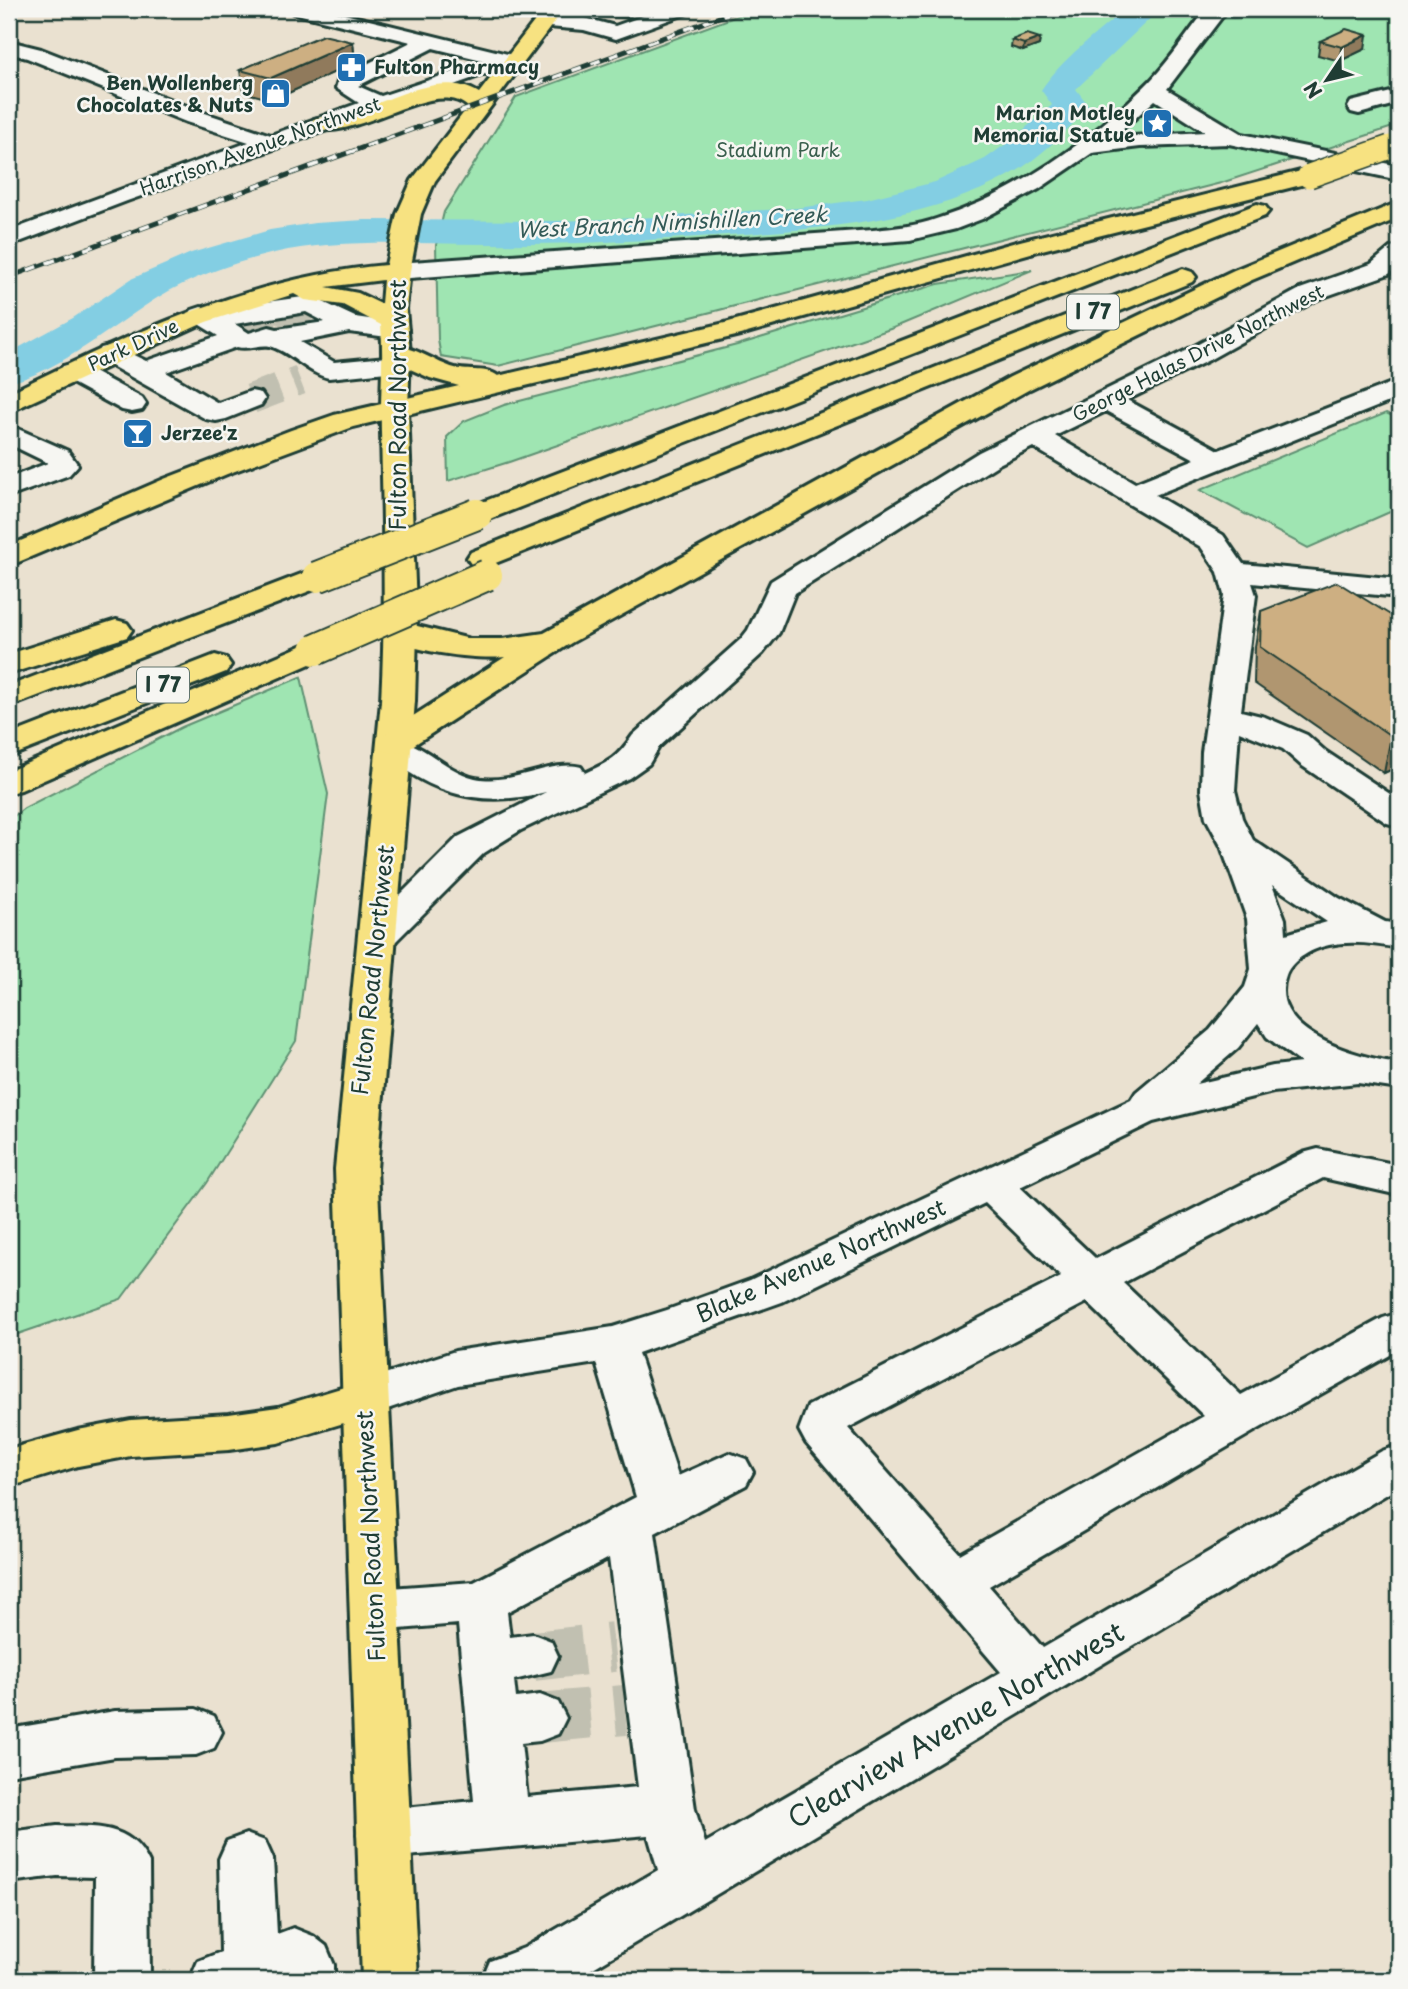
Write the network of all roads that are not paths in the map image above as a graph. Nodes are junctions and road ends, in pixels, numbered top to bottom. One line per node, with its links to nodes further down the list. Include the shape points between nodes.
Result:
1 (300, 9): 5 (street)
2 (681, 9): 4 (street, via 616,33)
3 (1218, 9): 12 (street)
4 (549, 15): 10 (main road, Fulton Road Northwest)
5 (391, 31): 6 (street); 8 (street)
6 (430, 41): 9 (street); 10 (street)
7 (9, 47): 19 (street)
8 (358, 49): 9 (street); 11 (street)
9 (407, 53): 11 (street)
10 (513, 61): 14 (street, Harrison Avenue Northwest, via 475,69); 15 (main road, Fulton Road Northwest)
11 (379, 66): 14 (street, via 346,83 361,97)
12 (1154, 90): 18 (street); 20 (street)
13 (1399, 97): 16 (street)
14 (381, 103): 17 (street, Harrison Avenue Northwest)
15 (480, 107): 17 (main road, via 458,91 440,91 348,121); 26 (main road, Fulton Road Northwest, via 425,180 409,214)
16 (1359, 107)
17 (321, 124): 19 (street, Harrison Avenue Northwest)
18 (1235, 139): 20 (street, via 1140,140); 23 (street)
19 (271, 142): 24 (street, Harrison Avenue Northwest)
20 (1087, 147): 26 (street, via 986,207 945,224 879,237)
21 (1396, 150): 22 (main road, I 77)
22 (1322, 178): 37 (main road, via 1029,246 732,329); 52 (main road, I 77, bridge, via 752,408)
23 (1399, 191): 56 (main road, via 1230,281 1020,383); 57 (main road, I 77, bridge, via 791,434 660,501)
24 (9, 239)
25 (1399, 253): 41 (street, George Halas Drive Northwest, via 1380,269 1299,299)
26 (398, 265): 28 (main road, Park Drive, via 343,275); 31 (main road, Fulton Road Northwest)
27 (207, 318): 28 (main road, Park Drive); 29 (street); 32 (main road, Park Drive)
28 (272, 318): 29 (street, via 246,341); 30 (street, via 308,331); 30 (street, via 310,304); 31 (main road, Park Drive, via 290,292 329,294 358,302); 34 (street)
29 (241, 323): 35 (street)
30 (349, 324): 31 (street)
31 (396, 342): 34 (street); 37 (main road, Park Drive, via 436,373 471,380); 44 (main road, Fulton Road Northwest)
32 (110, 355): 35 (street); 36 (main road, Park Drive)
33 (1399, 363): 47 (street)
34 (329, 370): 38 (street)
35 (144, 371): 40 (street, via 216,413)
36 (73, 372): 42 (main road, Park Drive); 43 (street)
37 (533, 375): 44 (main road)
38 (300, 380)
39 (1399, 388): 48 (street)
40 (251, 399)
41 (1106, 400): 45 (street, George Halas Drive Northwest); 47 (street)
42 (9, 404)
43 (132, 404)
44 (394, 409): 51 (main road, via 289,439); 55 (main road, Fulton Road Northwest)
45 (1034, 436): 50 (street, George Halas Drive Northwest); 66 (street, George Halas Drive Northwest, via 989,458 782,588 763,633 752,646 645,742 637,757 617,771)
46 (16, 443): 49 (street, via 58,457 64,465)
47 (1190, 445): 48 (street)
48 (1217, 460): 50 (street)
49 (9, 488)
50 (1145, 489): 53 (street, George Halas Drive Northwest, via 1212,541)
51 (9, 557)
52 (317, 568): 58 (main road); 59 (main road, I 77)
53 (1233, 572): 54 (street); 60 (street, George Halas Drive Northwest, via 1240,594)
54 (1399, 589)
55 (401, 632): 56 (main road, via 470,650 507,650); 61 (main road, Fulton Road Northwest)
56 (560, 636): 61 (main road)
57 (316, 637): 62 (main road, I 77); 65 (main road)
58 (9, 664)
59 (9, 697)
60 (1224, 717): 63 (street, George Halas Drive Northwest); 64 (street, via 1295,742)
61 (394, 746): 66 (street, George Halas Drive Northwest, via 450,782); 70 (main road, Fulton Road Northwest)
62 (9, 747)
63 (1219, 752): 64 (street, via 1282,752); 68 (street, George Halas Drive Northwest, via 1218,790 1224,818)
64 (1313, 758): 67 (street)
65 (9, 783)
66 (526, 799): 70 (street, George Halas Drive Northwest, via 497,829 465,850)
67 (1394, 808)
68 (1239, 846): 69 (street, George Halas Drive Northwest, via 1326,906); 71 (street, George Halas Drive Northwest, via 1266,919)
69 (1387, 934): 71 (street, Blake Avenue Northwest, via 1340,931 1309,937 1284,950)
70 (378, 938): 80 (main road, Fulton Road Northwest, via 356,1169)
71 (1267, 979): 72 (street, George Halas Drive Northwest, via 1270,1012 1288,1034 1318,1055); 74 (street, Blake Avenue Northwest, via 1224,1039)
72 (1356, 1070): 73 (street); 74 (street, Blake Avenue Northwest, via 1273,1079)
73 (1399, 1076)
74 (1140, 1111): 76 (street, Blake Avenue Northwest)
75 (1399, 1180): 77 (street, via 1318,1163)
76 (991, 1184): 77 (street); 79 (street, Blake Avenue Northwest, via 766,1291)
77 (1093, 1281): 81 (street); 86 (street, via 824,1419 822,1430)
78 (1399, 1330): 81 (street)
79 (613, 1343): 80 (street, Blake Avenue Northwest, via 455,1368); 85 (street)
80 (364, 1399): 83 (main road, via 278,1424 131,1438); 88 (main road, Fulton Road Northwest)
81 (1237, 1419): 86 (street)
82 (1399, 1464): 89 (street, Clearview Avenue Northwest)
83 (9, 1468)
84 (729, 1472): 85 (street)
85 (646, 1515): 87 (street); 92 (street, via 630,1645 640,1709)
86 (954, 1582): 89 (street)
87 (481, 1602): 88 (street); 93 (street, via 510,1659 517,1721)
88 (376, 1610): 94 (main road, Fulton Road Northwest)
89 (1037, 1677): 97 (street, Clearview Avenue Northwest)
90 (196, 1732): 91 (street, via 115,1734)
91 (9, 1752)
92 (668, 1809): 93 (street); 97 (street)
93 (503, 1823): 94 (street)
94 (384, 1834): 101 (main road, Fulton Road Northwest)
95 (9, 1857): 99 (street, via 104,1852 122,1863)
96 (246, 1859): 98 (street)
97 (689, 1882): 102 (street, Clearview Avenue Northwest, via 542,1968)
98 (234, 1975): 100 (street, via 293,1955 306,1965)
99 (122, 1980)
100 (306, 1980)
101 (390, 1980)
102 (510, 1980)

